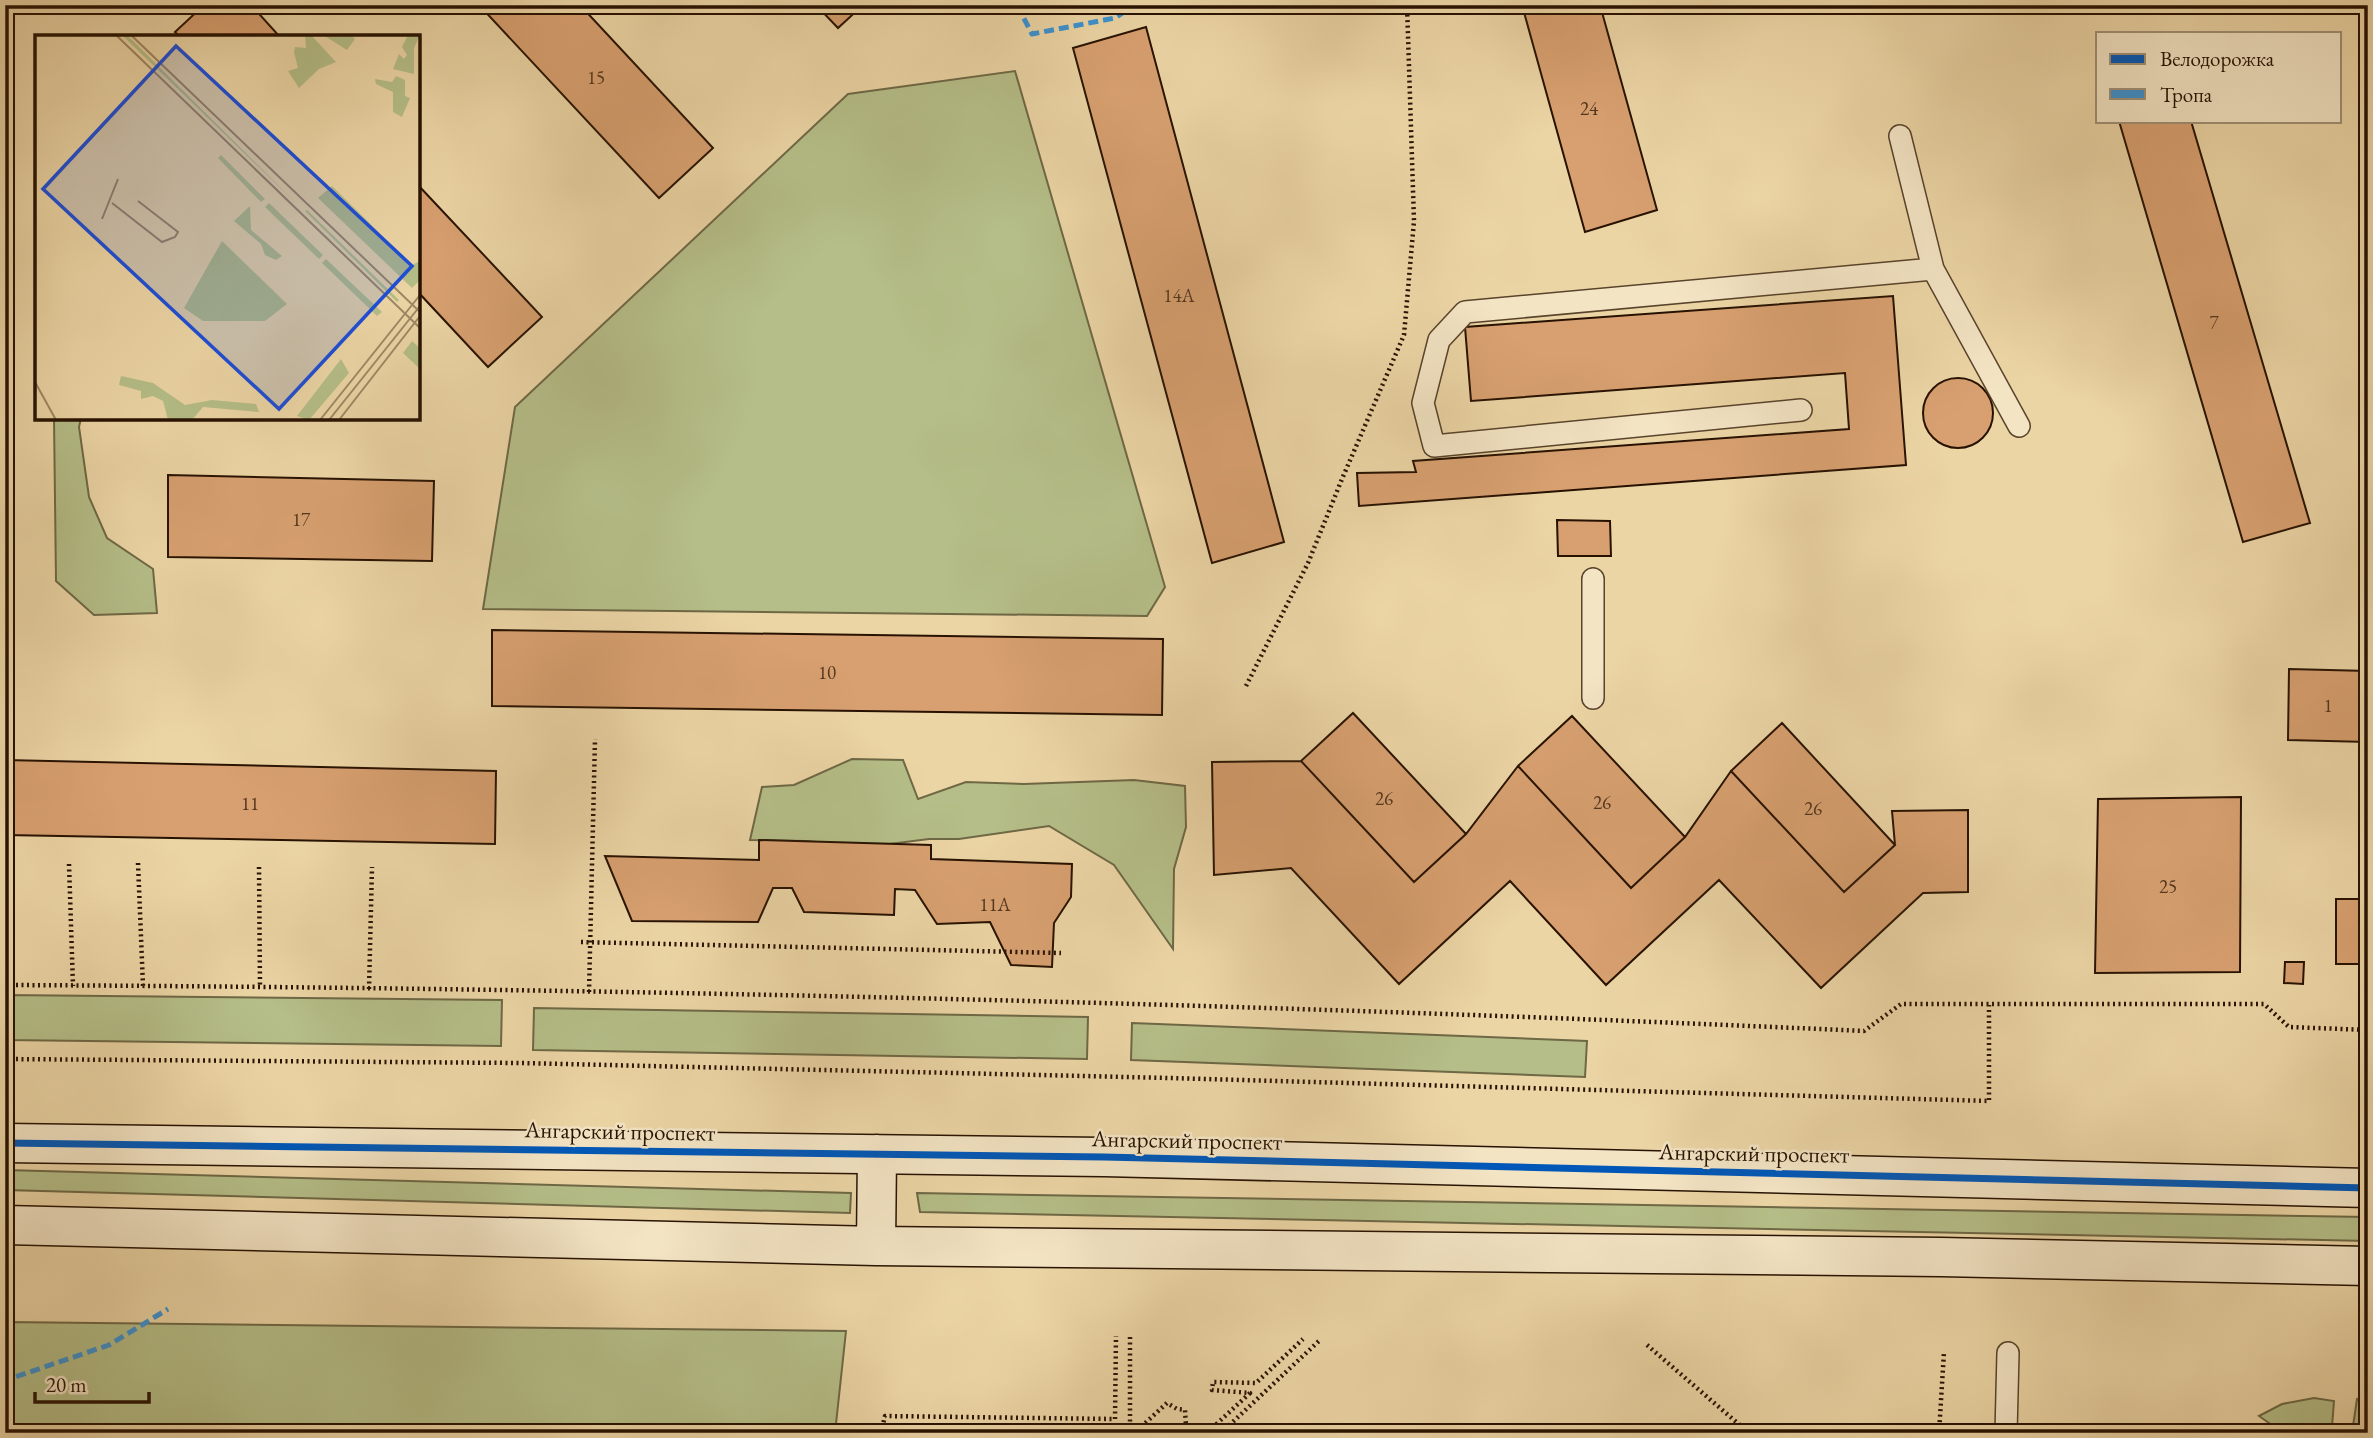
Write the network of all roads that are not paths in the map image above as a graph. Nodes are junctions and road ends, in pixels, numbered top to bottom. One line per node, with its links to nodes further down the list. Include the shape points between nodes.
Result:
1 (1900, 136): 2 (lane)
2 (1933, 269): 3 (lane, via 1465,312 1439,341 1423,402 1434,446); 4 (lane)
3 (1801, 410)
4 (2019, 426)
5 (1593, 579): 6 (lane)
6 (1593, 698)
7 (5, 1143): 8 (street, Ангарский проспект)
8 (877, 1154): 9 (street, Ангарский проспект); 11 (street)
9 (2368, 1188)
10 (5, 1225): 11 (street)
11 (876, 1246): 12 (street)
12 (2368, 1266)
13 (2008, 1353): 14 (lane)
14 (2006, 1433)

